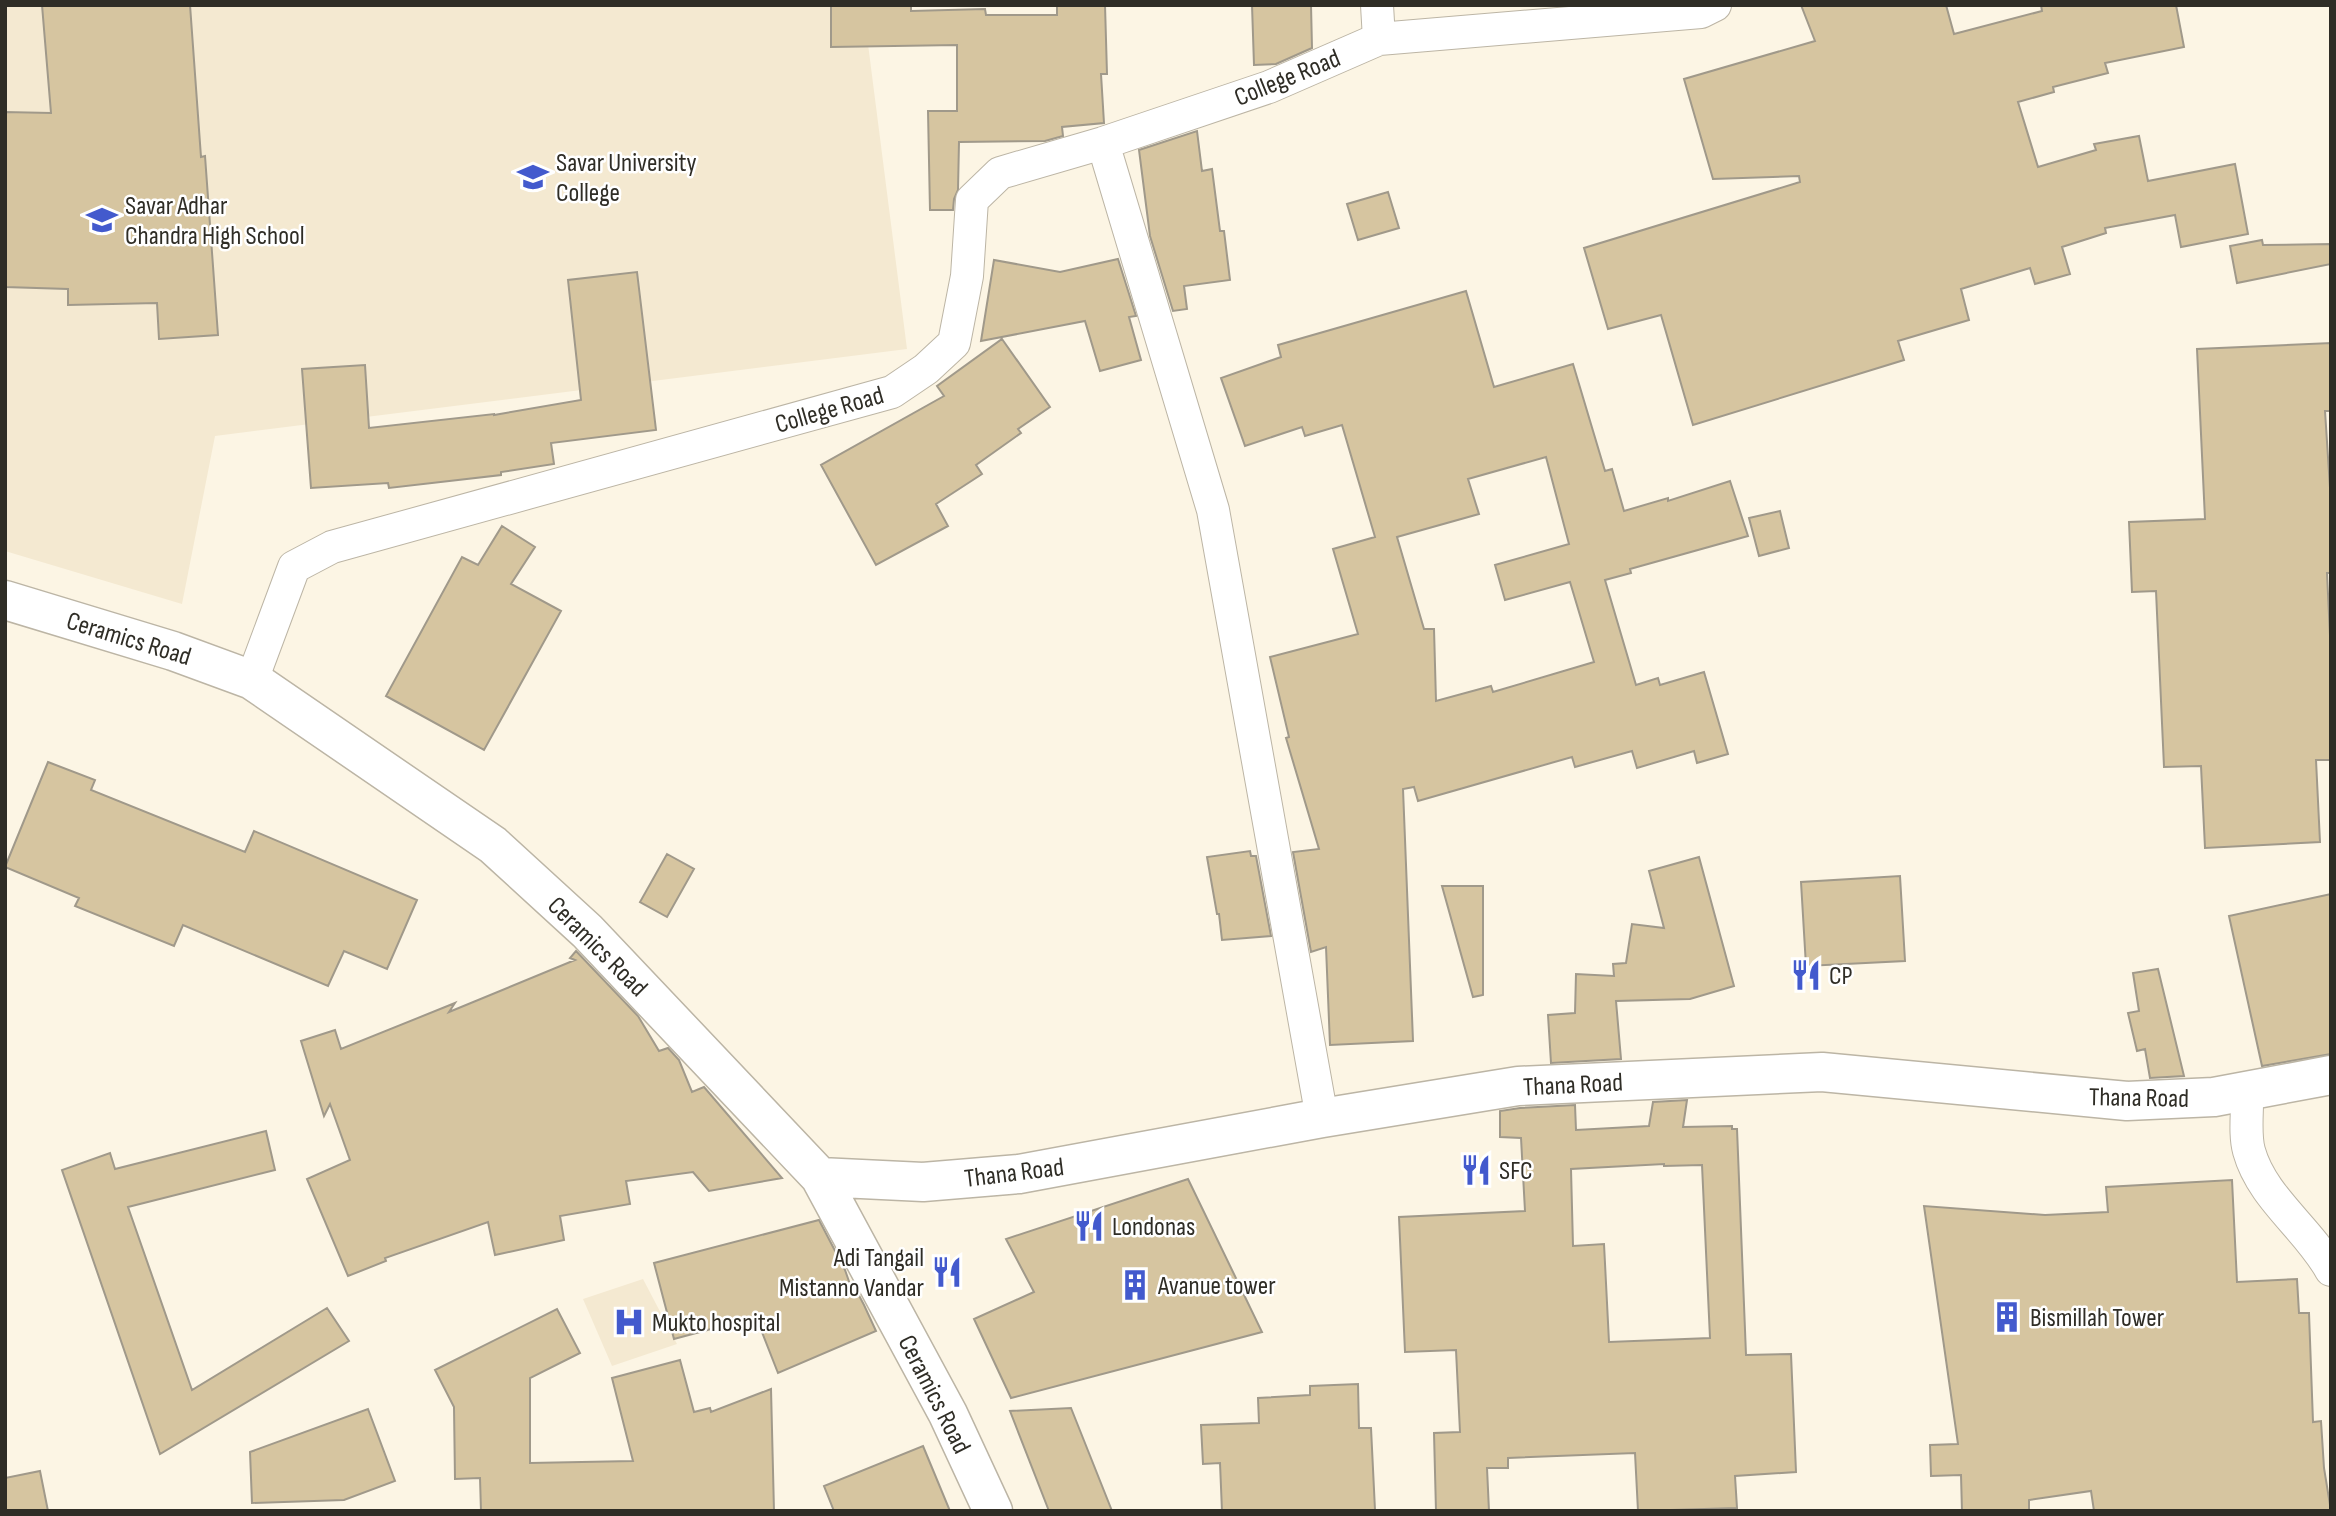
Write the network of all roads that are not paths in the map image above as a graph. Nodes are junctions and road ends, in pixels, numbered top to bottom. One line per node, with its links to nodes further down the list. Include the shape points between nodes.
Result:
1 (1377, 5): 3 (street)
2 (1716, 5): 3 (street, College Road, via 1701,12)
3 (1379, 38): 4 (street, College Road, via 1269,87)
4 (1103, 143): 6 (street, College Road, via 1000,173 972,200 967,276 954,343 892,392 332,547 294,567); 9 (street, via 1213,510)
5 (5, 600): 6 (street, Ceramics Road)
6 (252, 680): 10 (street, Ceramics Road, via 493,845 587,931)
7 (2331, 1075): 8 (street, Thana Road)
8 (2247, 1091): 9 (street, Thana Road, via 2127,1101 1822,1072 1518,1086); 11 (street, via 2248,1150 2266,1187)
9 (1322, 1118): 10 (street, Thana Road, via 1019,1174 923,1182)
10 (820, 1177): 12 (street, Ceramics Road, via 948,1414)
11 (2331, 1270)
12 (993, 1511)

